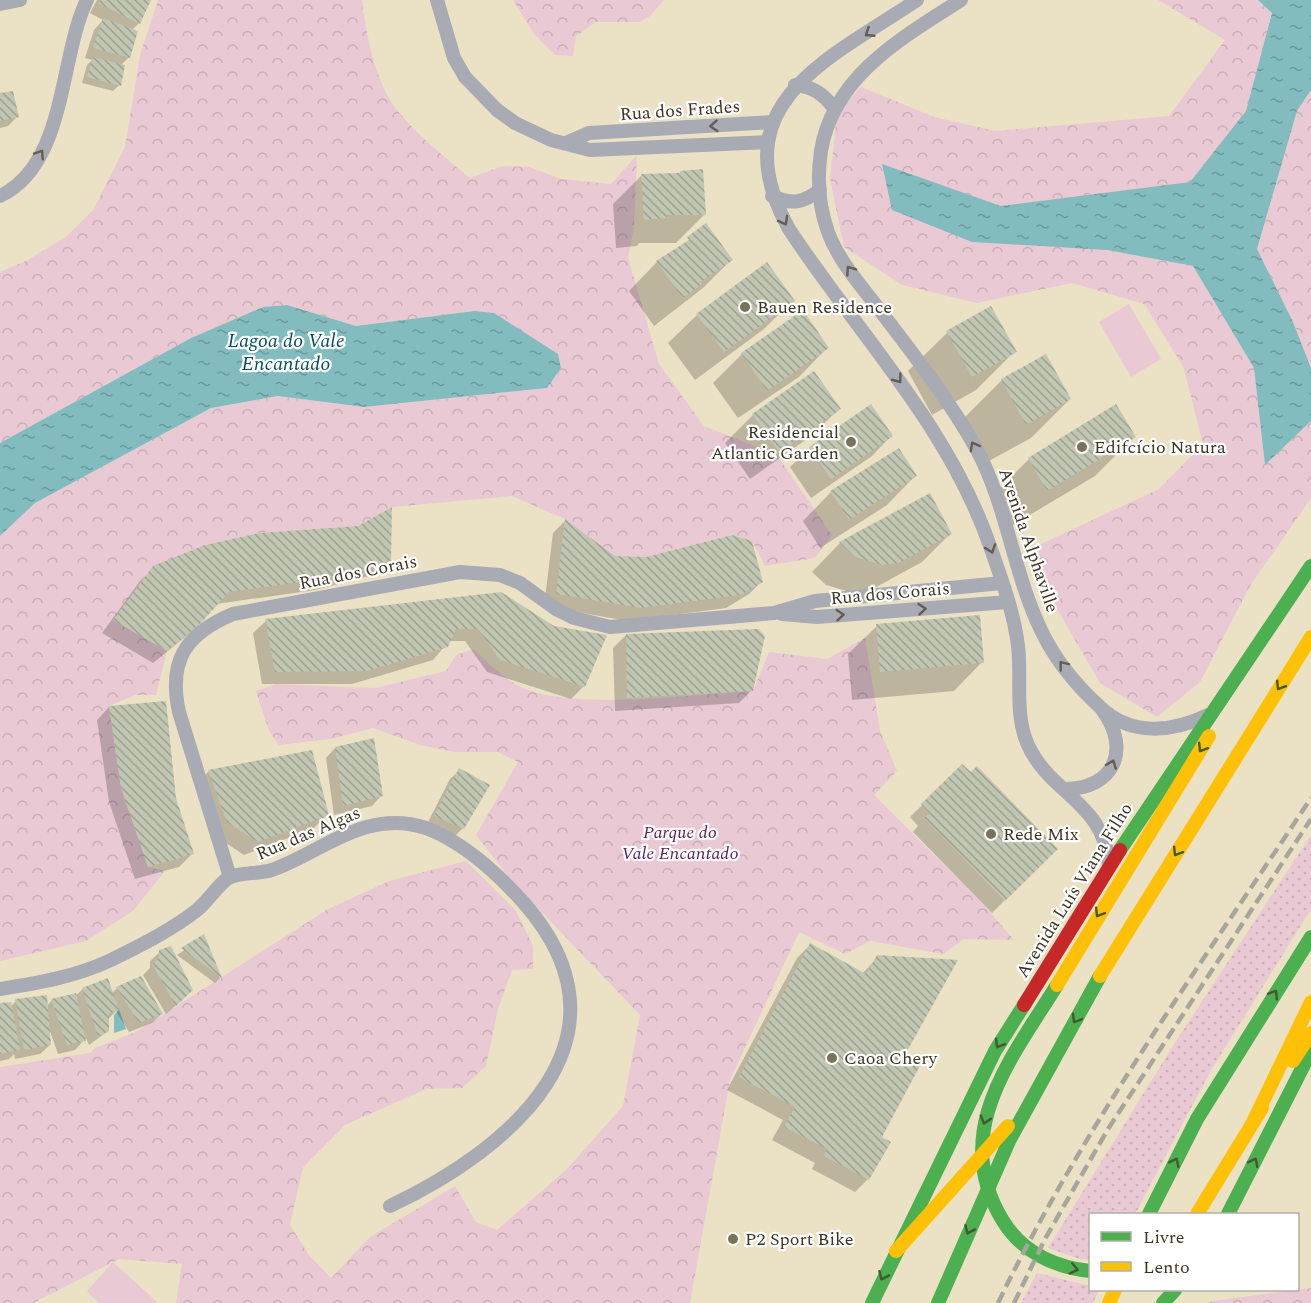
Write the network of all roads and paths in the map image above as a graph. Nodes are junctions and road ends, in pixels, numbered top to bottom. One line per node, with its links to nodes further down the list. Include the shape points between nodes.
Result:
1 (20, 0): 6 (street)
2 (437, 0): 12 (street, via 454,58 479,94 515,123)
3 (917, 0): 7 (street, one-way to 7, via 824,61)
4 (961, 0): 8 (street, Avenida Alphaville, via 912,31 868,66)
5 (83, 2): 15 (street, one-way to 5, via 19,182 47,145)
6 (0, 4)
7 (795, 85): 8 (street, via 820,93); 9 (street)
8 (834, 108): 14 (street, Avenida Alphaville, via 821,151)
9 (772, 122): 10 (street, Rua dos Frades, one-way to 10); 11 (street)
10 (634, 131): 12 (street, Rua dos Frades, via 589,134); 13 (street)
11 (767, 142): 13 (street, Rua dos Frades); 16 (street)
12 (566, 143): 13 (street, Rua dos Frades, via 590,150)
13 (634, 148)
14 (820, 190): 16 (street, via 802,202); 25 (street, Avenida Alphaville, one-way to 14, via 1049,646 1032,608 992,481 976,448 928,373 840,255 829,234)
15 (0, 195)
16 (772, 196): 18 (street, one-way to 18, via 802,250 944,445 975,505)
17 (1311, 566): 19 (main road, Avenida Luís Viana Filho)
18 (1002, 583): 20 (street, Rua dos Corais); 21 (street)
19 (1296, 589): 26 (main road, Avenida Luís Viana Filho); 42 (main road, one-way to 42, via 1007,1066 989,1107 981,1136 988,1198 996,1214 1027,1248 1058,1266)
20 (862, 596): 22 (street, Rua dos Corais, via 815,601); 23 (street)
21 (1008, 602): 23 (street, Rua dos Corais, one-way to 21); 27 (street, via 1018,650 1025,739 1043,768)
22 (774, 613): 23 (street, Rua dos Corais, one-way to 23, via 818,617); 29 (street, Rua dos Corais, via 610,627 574,618 501,575 460,572 243,612 215,622 199,631 188,644 175,671 175,686 179,712)
23 (863, 614)
24 (1311, 637): 35 (main road, one-way to 35, via 1127,931)
25 (1101, 709): 26 (street, Avenida Alphaville, via 1152,729 1186,726); 27 (street, one-way to 25, via 1080,789 1101,781 1114,763 1116,746 1111,723)
26 (1208, 715): 28 (main road, Avenida Luís Viana Filho)
27 (1065, 789): 28 (street, via 1101,830)
28 (1109, 866): 41 (main road, Avenida Luís Viana Filho, one-way to 41, via 995,1050)
29 (230, 877): 31 (street, via 195,912 111,960 61,978); 37 (street, Rua das Algas, via 272,870 361,827 393,823 424,828 463,848 515,893 536,917 564,966 570,995 565,1042 550,1079 532,1107 485,1151 425,1190)
30 (1311, 938): 39 (main road, one-way to 30, via 1197,1119)
31 (0, 989)
32 (1311, 1002): 36 (main road)
33 (1311, 1033): 36 (main road)
34 (1311, 1051): 40 (main road, one-way to 34)
35 (1029, 1103): 41 (main road); 45 (main road, one-way to 45)
36 (1254, 1120): 38 (main road)
37 (390, 1206)
38 (1201, 1209)
39 (1150, 1213)
40 (1229, 1213)
41 (896, 1251): 44 (main road, Avenida Luís Viana Filho, one-way to 44)
42 (1089, 1271)
43 (1173, 1291): 46 (main road)
44 (872, 1303)
45 (938, 1303)
46 (1162, 1303)

